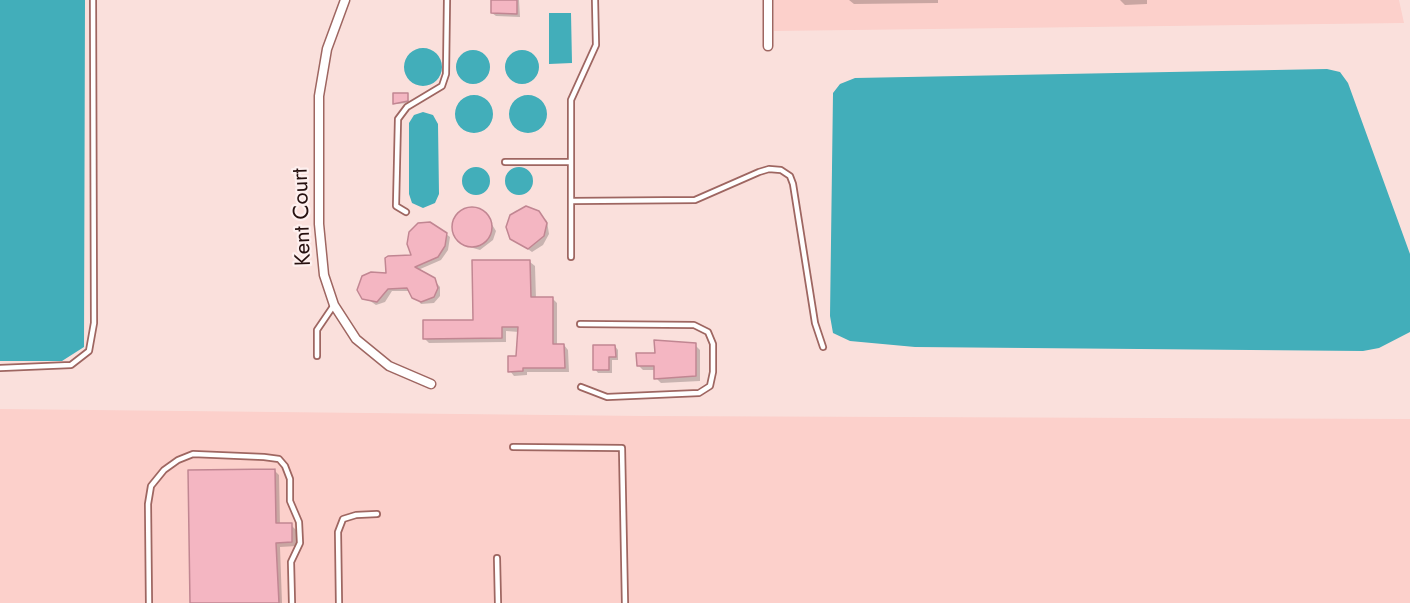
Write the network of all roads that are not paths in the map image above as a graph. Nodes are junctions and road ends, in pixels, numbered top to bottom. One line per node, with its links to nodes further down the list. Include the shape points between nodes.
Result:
1 (93, 0): 16 (lane, via 94,323 89,351 71,365)
2 (345, 0): 12 (street, Kent Court, via 327,49 319,96 319,224 324,275)
3 (447, 0): 10 (lane, via 448,59 444,80 434,93 407,107 398,119 396,206)
4 (595, 0): 8 (lane, via 596,45 571,100)
5 (768, 0): 6 (street)
6 (768, 46)
7 (505, 162): 8 (lane)
8 (571, 162): 9 (lane)
9 (571, 201): 11 (lane); 14 (lane, via 695,200 759,172 781,170 793,184 814,323)
10 (406, 212)
11 (571, 257)
12 (334, 305): 15 (lane, via 317,330); 17 (street, Kent Court, via 356,339 389,366)
13 (580, 324): 18 (lane, via 694,325 708,332 713,344 710,386 699,393 607,397)
14 (823, 347)
15 (317, 356)
16 (0, 368)
17 (431, 384)
18 (581, 387)
19 (513, 447): 26 (lane, via 622,448)
20 (377, 514): 24 (lane, via 343,519 338,532)
21 (497, 558): 25 (lane)
22 (149, 603): 23 (lane, via 148,504 152,486 164,470 193,454 264,457 279,459 285,466 290,479 290,501 299,522 300,543 291,562)
23 (292, 603)
24 (339, 603)
25 (498, 603)
26 (625, 603)

